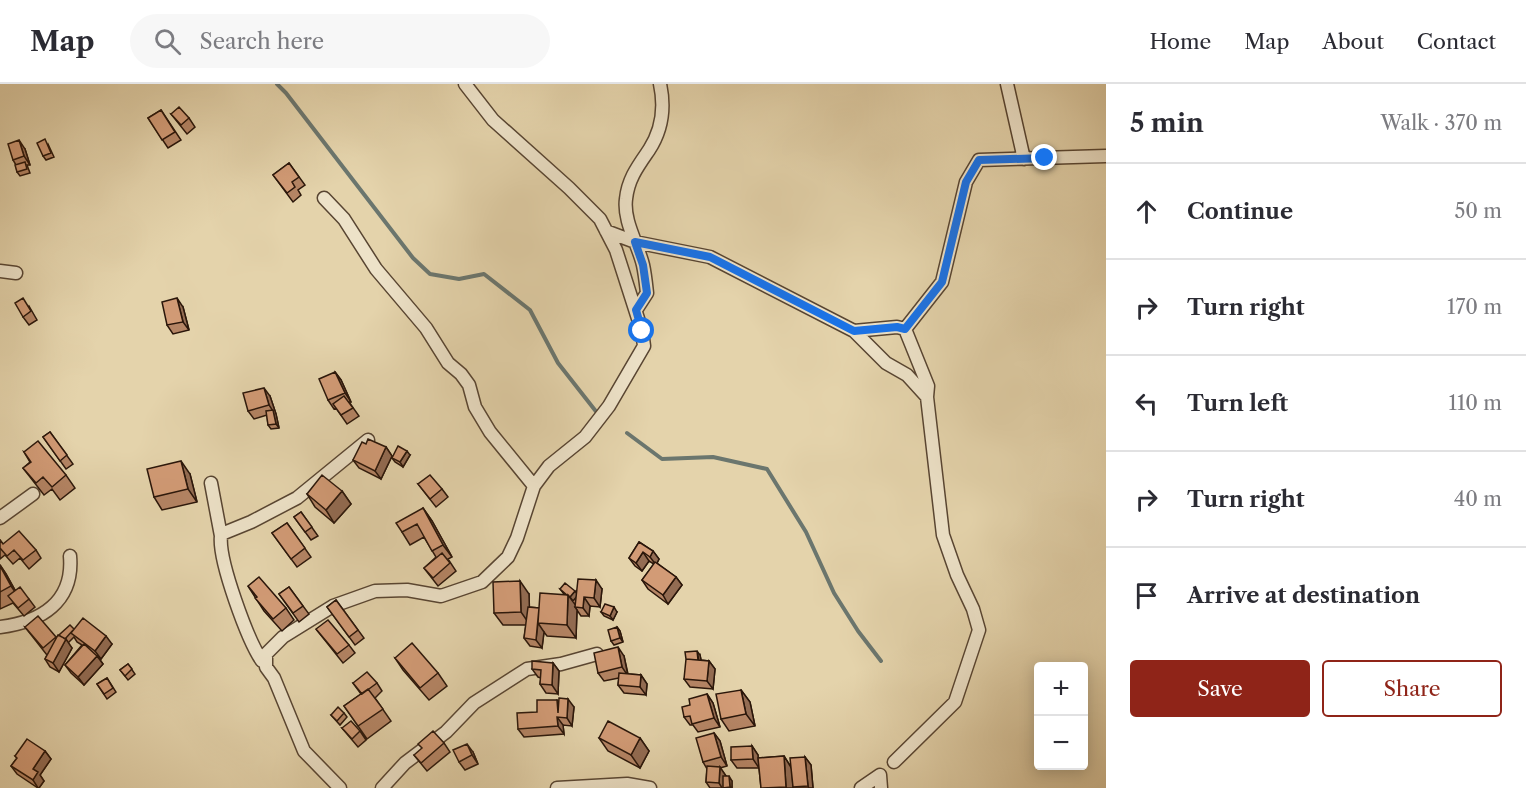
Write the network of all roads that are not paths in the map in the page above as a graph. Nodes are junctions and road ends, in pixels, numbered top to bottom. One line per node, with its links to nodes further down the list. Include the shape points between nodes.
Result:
1 (465, 84): 7 (street, via 493,120 569,188 600,219)
2 (660, 84): 8 (street, via 662,121 629,181 625,202)
3 (1007, 84): 5 (street)
4 (1106, 156): 5 (street)
5 (1024, 159): 12 (street, via 979,160 966,182 942,282)
6 (324, 198): 17 (street, via 426,328 448,363 461,374 490,432)
7 (606, 231): 8 (street); 11 (street)
8 (635, 242): 11 (street, via 647,293); 13 (street, via 710,257)
9 (0, 271): 10 (street)
10 (16, 273)
11 (636, 310): 17 (street, via 644,346 609,406 585,437 549,466)
12 (905, 329): 13 (street); 14 (street, via 928,386)
13 (854, 331): 14 (street)
14 (927, 397): 25 (street, via 942,534 979,630 955,702)
15 (368, 440): 20 (street, via 297,498)
16 (211, 483): 20 (street)
17 (534, 486): 24 (street, via 508,557 482,582 441,596 407,590 375,591 333,606 283,637)
18 (33, 494): 19 (street)
19 (0, 518)
20 (221, 536): 24 (street, via 227,572 248,638 262,661)
21 (70, 556): 22 (street, via 72,573 61,597 46,614)
22 (0, 627)
23 (597, 654): 27 (street, via 527,669 474,703)
24 (265, 659): 26 (street, via 304,750)
25 (894, 762)
26 (340, 788)
27 (382, 788)
28 (557, 788): 29 (street, via 627,784)
29 (650, 788)
30 (861, 788): 31 (street, via 880,775)
31 (882, 788)

